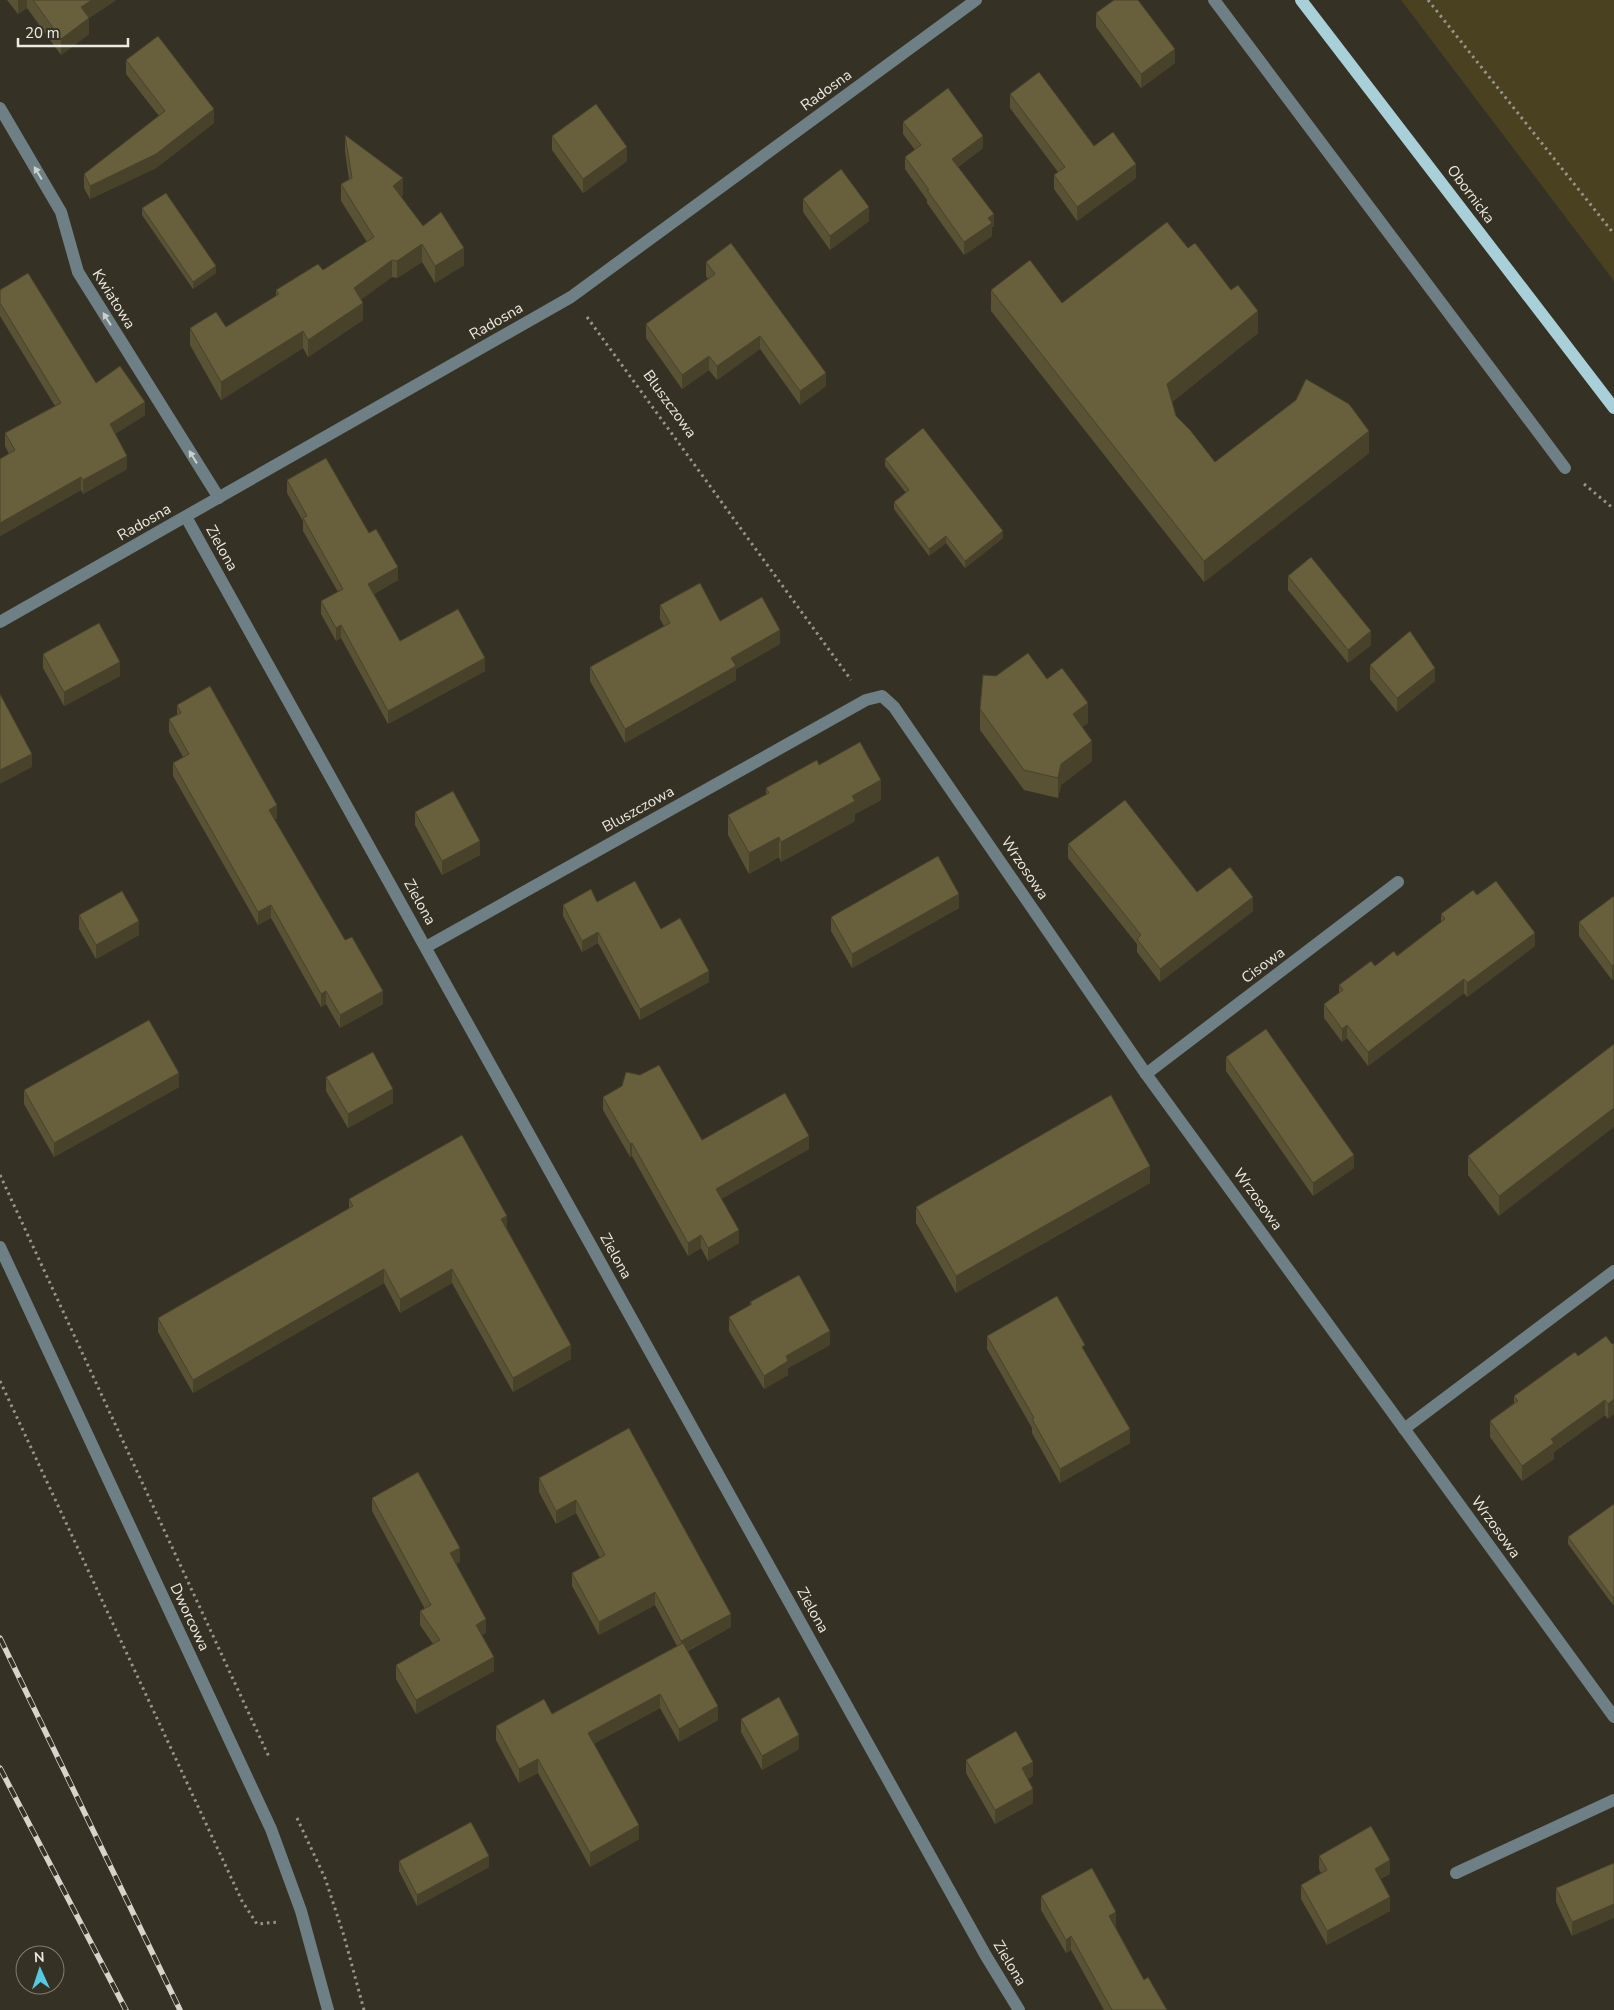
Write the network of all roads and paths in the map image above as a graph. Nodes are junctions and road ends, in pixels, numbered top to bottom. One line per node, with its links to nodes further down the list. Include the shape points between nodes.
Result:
1 (976, 0): 7 (street, Radosna)
2 (1214, 0): 9 (street)
3 (1301, 0): 8 (main road, Obornicka)
4 (1428, 0): 6 (path)
5 (0, 108): 10 (street, Kwiatowa, one-way to 5, via 78,272 61,212)
6 (1614, 234)
7 (571, 297): 10 (street, Radosna); 15 (path, Bluszczowa)
8 (1614, 408)
9 (1565, 468): 11 (path)
10 (219, 498): 12 (street, Radosna)
11 (1614, 509)
12 (186, 517): 13 (street, Radosna); 17 (street, Zielona)
13 (0, 622)
14 (882, 696): 15 (street, Bluszczowa); 18 (street, Wrzosowa, via 894,707)
15 (866, 700): 17 (street, Bluszczowa)
16 (1398, 882): 18 (street, Cisowa)
17 (426, 946): 29 (street, Zielona, via 949,1889)
18 (1146, 1074): 22 (street, Wrzosowa)
19 (0, 1247): 27 (street, Dworcowa, via 271,1829)
20 (1614, 1271): 22 (street)
21 (0, 1381): 27 (path, via 242,1901 257,1924 279,1922)
22 (1404, 1429): 23 (street, Wrzosowa)
23 (1614, 1717)
24 (1614, 1800): 25 (street)
25 (1456, 1873)
26 (332, 1900): 27 (path)
27 (301, 1911): 28 (street, Dworcowa)
28 (328, 2010)
29 (1020, 2010)

